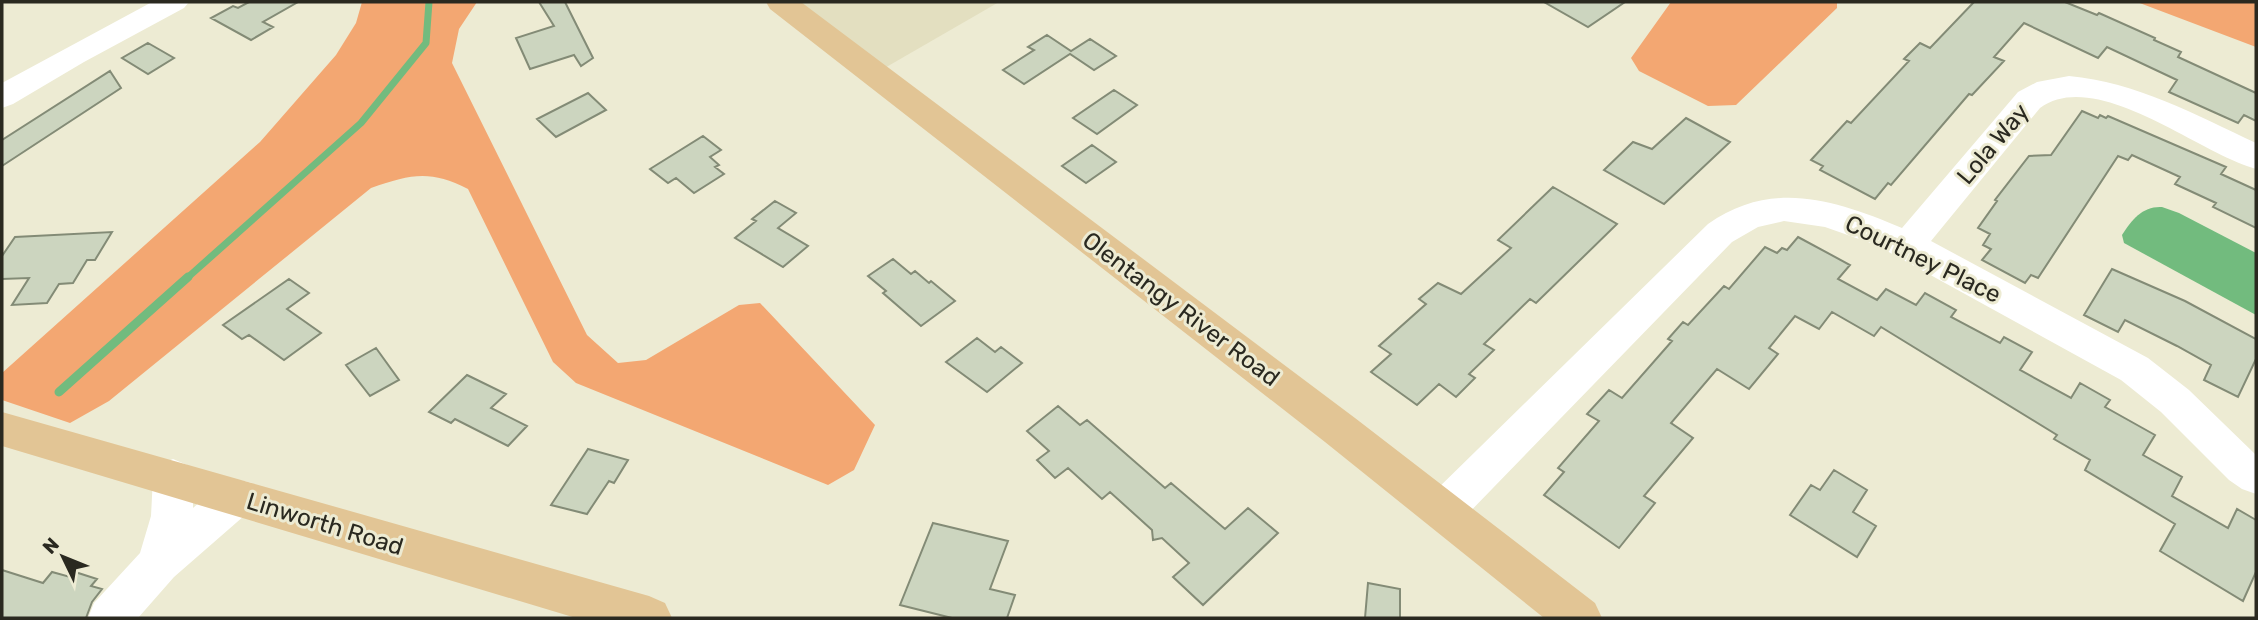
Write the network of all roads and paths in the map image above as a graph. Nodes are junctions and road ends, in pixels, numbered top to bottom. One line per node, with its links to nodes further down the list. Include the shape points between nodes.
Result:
1 (174, 2): 3 (street)
2 (781, 2): 10 (main road, Olentangy River Road)
3 (2, 97)
4 (2256, 157): 5 (street, Lola Way, via 2110,92 2053,88 2029,100)
5 (1907, 246): 8 (street, Courtney Place, via 2141,373); 10 (street, Courtney Place, via 1841,217 1813,211 1774,209 1736,221)
6 (2, 429): 7 (main road, Linworth Road)
7 (173, 477): 9 (main road, Linworth Road); 11 (street, via 172,516)
8 (2256, 477)
9 (237, 496): 11 (street); 13 (main road, Linworth Road)
10 (1444, 510): 14 (main road, Olentangy River Road)
11 (159, 563): 12 (street)
12 (110, 618)
13 (649, 618)
14 (1579, 618)

